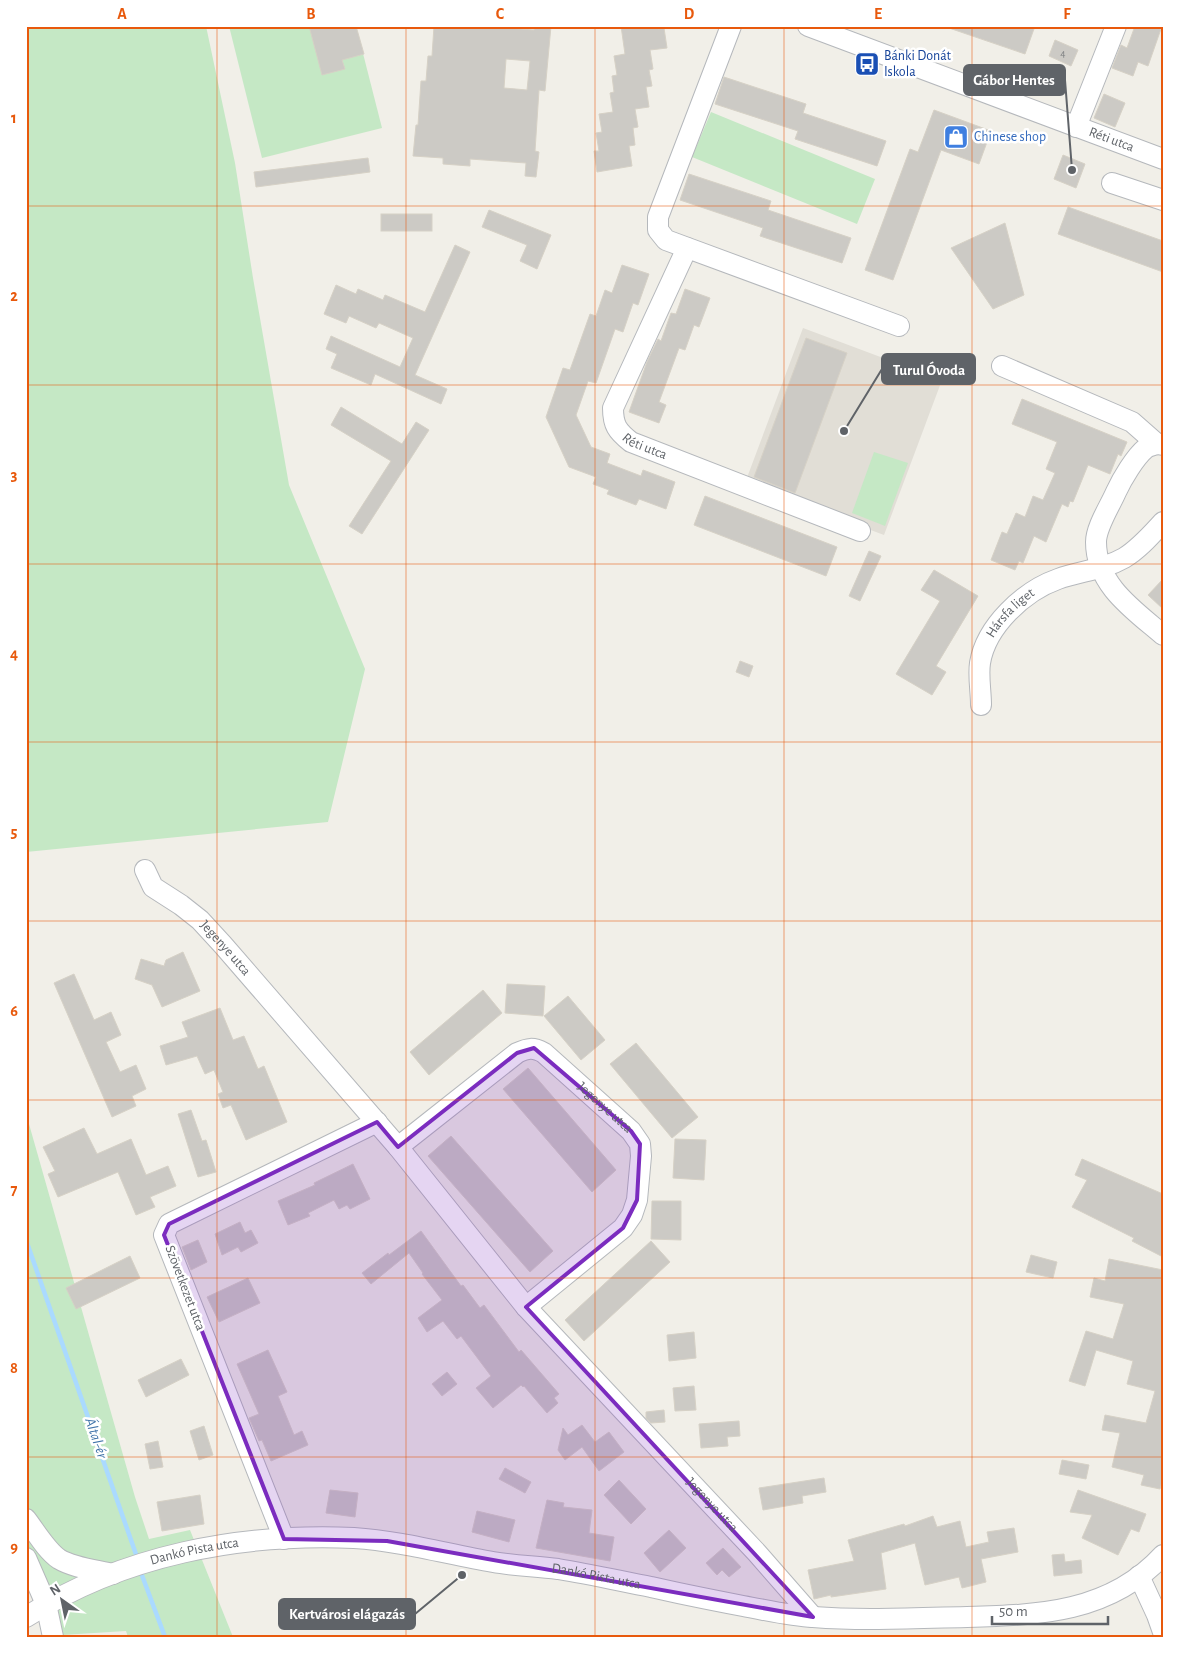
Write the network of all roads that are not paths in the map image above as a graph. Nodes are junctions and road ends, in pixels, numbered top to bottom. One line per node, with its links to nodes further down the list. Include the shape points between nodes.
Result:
1 (731, 26): 8 (street, via 658,217 658,230 666,240)
2 (808, 26): 4 (street, Réti utca)
3 (1116, 26): 4 (street)
4 (1076, 127): 5 (street, Réti utca)
5 (1163, 159)
6 (1112, 183): 7 (street)
7 (1163, 200)
8 (686, 248): 9 (street); 13 (street, Réti utca, via 613,408 613,420 620,433 631,442)
9 (899, 326)
10 (1002, 366): 11 (street, via 1132,422)
11 (1160, 444): 14 (street, via 1146,448 1125,473 1102,520 1096,541)
12 (1163, 522): 14 (street, Hársfa liget, via 1137,549)
13 (860, 531)
14 (1101, 568): 15 (street, via 1122,600); 16 (street, Hársfa liget, via 1046,584 1006,614 982,655 979,668)
15 (1163, 635)
16 (981, 705)
17 (145, 870): 18 (street, Jegenye utca, via 152,888 200,920)
18 (377, 1122): 19 (street, Jegenye utca); 22 (street, Szövetkezet utca, via 169,1224 164,1235)
19 (398, 1147): 20 (street, Jegenye utca); 20 (street, Jegenye utca, via 517,1053 534,1048 544,1053 631,1131 640,1144 642,1156 632,1215 623,1228)
20 (526, 1307): 29 (street, Jegenye utca, via 757,1553)
21 (26, 1519): 25 (street, via 58,1558)
22 (284, 1539): 25 (street, Dankó Pista utca, via 223,1544 141,1563); 29 (street, Dankó Pista utca, via 387,1541)
23 (1163, 1555): 26 (street, Dankó Pista utca)
24 (26, 1558): 27 (street)
25 (113, 1574): 27 (street, Dankó Pista utca)
26 (1139, 1576): 29 (street, Dankó Pista utca, via 1121,1588 1086,1603 1054,1612 891,1619); 30 (street)
27 (46, 1604): 28 (street, Dankó Pista utca); 31 (street)
28 (26, 1617)
29 (812, 1617)
30 (1163, 1632)
31 (53, 1637)

